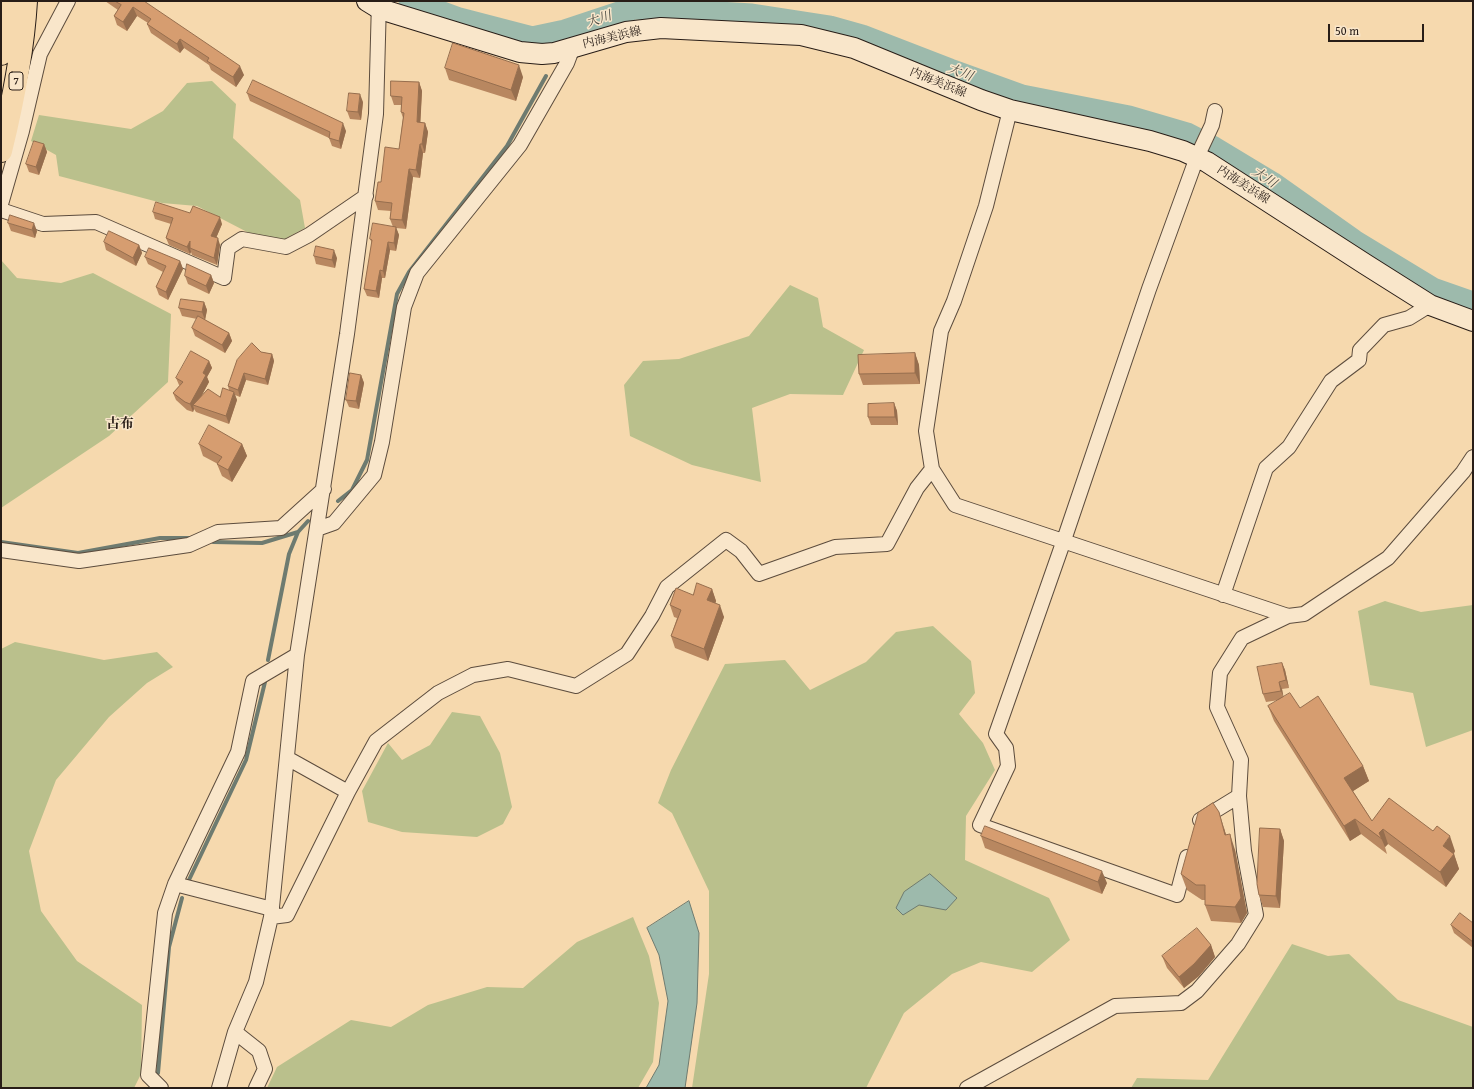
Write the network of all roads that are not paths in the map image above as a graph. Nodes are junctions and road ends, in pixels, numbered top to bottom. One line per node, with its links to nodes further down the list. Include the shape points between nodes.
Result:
1 (68, 1): 11 (street, via 40,54 22,132)
2 (16, 4): 5 (highway, 7); 8 (highway, 7, via 12,106)
3 (376, 4): 4 (main road, 内海美浜線, via 520,52 554,53); 10 (street, via 376,114)
4 (573, 47): 6 (main road, 内海美浜線, via 626,32 661,28 801,35 854,48); 18 (street, via 567,63 520,145 417,273 404,307 382,442 374,475 334,523)
5 (1, 54)
6 (1010, 110): 9 (main road, 内海美浜線, via 1150,141); 16 (street, via 986,206 954,302 941,332 926,431)
7 (1215, 111): 9 (street, via 1212,125)
8 (1, 151)
9 (1197, 157): 13 (main road, 内海美浜線); 19 (street, via 1149,289)
10 (366, 196): 12 (street, via 309,235 286,247 242,238 228,248 224,278 96,222 43,224); 17 (street)
11 (1, 204)
12 (1, 210)
13 (1430, 305): 14 (main road, 内海美浜線); 21 (street, via 1409,318 1384,325 1360,350 1359,360 1331,381 1288,447 1266,468)
14 (1473, 321)
15 (1473, 457): 22 (street, via 1463,472 1388,558 1304,614)
16 (932, 469): 19 (street, via 955,505); 25 (street, via 917,488 887,544 835,548 759,574 742,551 726,540 667,588 627,654 576,686 508,669 473,675 438,693 376,741)
17 (324, 489): 18 (street); 20 (street, via 280,528 218,532 190,545 79,561)
18 (317, 529): 23 (street)
19 (1064, 540): 21 (street); 28 (street, via 996,734 1006,748 1008,766 980,825 1177,895)
20 (1, 550)
21 (1224, 595): 22 (street)
22 (1288, 616): 26 (street, via 1242,638 1220,673 1217,707 1240,760)
23 (297, 655): 24 (street); 29 (street, via 253,682 238,752)
24 (287, 758): 25 (street); 30 (street)
25 (348, 792): 30 (street, via 287,915)
26 (1239, 796): 27 (street, via 1196,823); 35 (street, via 1244,851 1256,914 1238,944 1197,991 1181,1002 1115,1006)
27 (1194, 830)
28 (1190, 844)
29 (175, 884): 30 (street); 32 (street, via 165,913 148,1076)
30 (272, 913): 31 (street, via 256,982)
31 (235, 1032): 33 (street); 34 (street, via 259,1051 264,1068)
32 (161, 1088)
33 (218, 1088)
34 (256, 1088)
35 (967, 1088)

